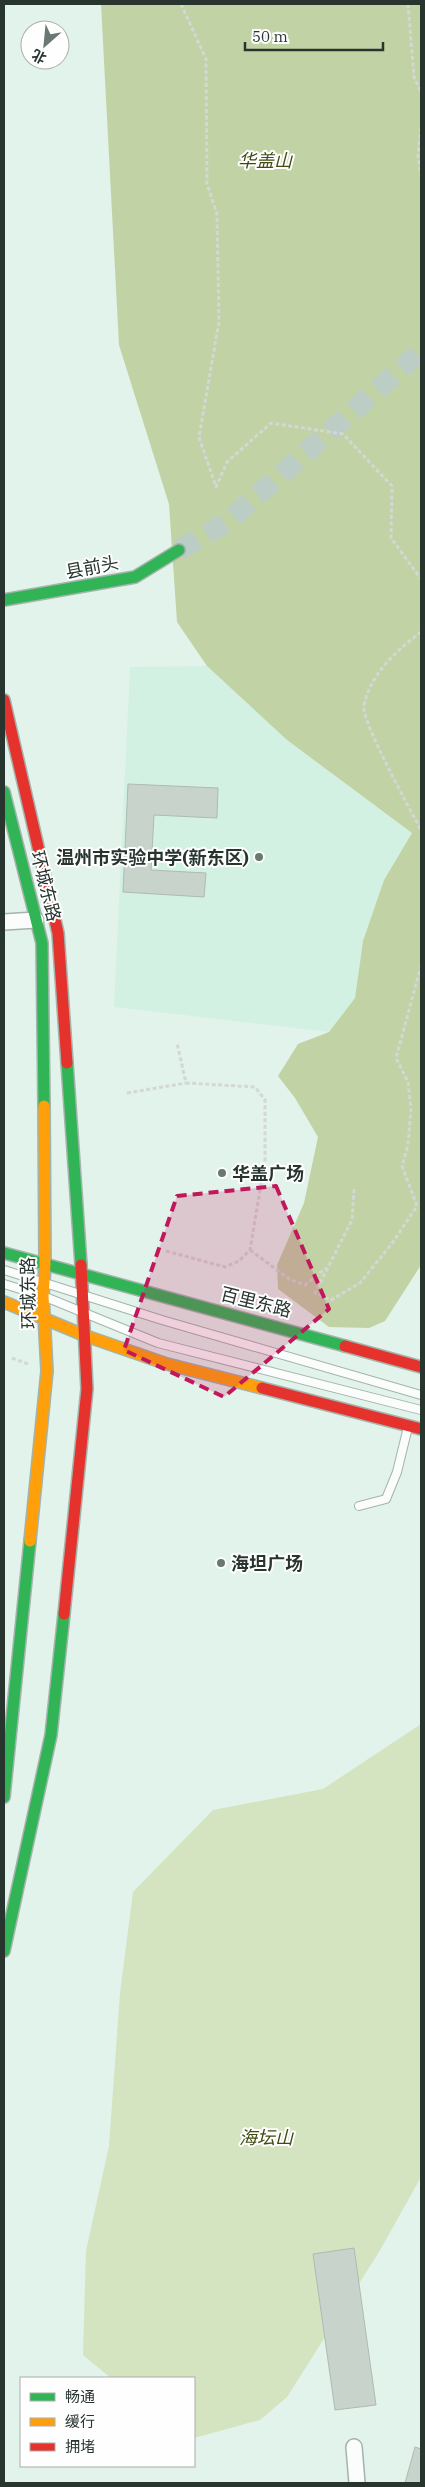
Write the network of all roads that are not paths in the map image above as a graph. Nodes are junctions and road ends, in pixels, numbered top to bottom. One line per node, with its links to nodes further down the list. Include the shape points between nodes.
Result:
1 (179, 550): 2 (main road, 县前头, via 135,577)
2 (4, 600)
3 (4, 700): 10 (main road, 环城东路, via 58,934)
4 (4, 792): 5 (main road, 环城东路)
5 (36, 920): 6 (street); 8 (main road, 环城东路, via 42,943)
6 (4, 922)
7 (4, 1253): 8 (main road, 百里东路)
8 (45, 1265): 10 (main road, 百里东路); 11 (main road, 环城东路)
9 (4, 1270): 11 (lane)
10 (80, 1276): 13 (main road, 环城东路); 19 (main road, 百里东路)
11 (44, 1282): 13 (lane); 14 (main road, 环城东路)
12 (4, 1284): 14 (lane)
13 (82, 1294): 16 (main road, 环城东路); 20 (lane)
14 (43, 1296): 16 (lane); 17 (main road, 环城东路)
15 (4, 1302): 17 (main road)
16 (84, 1313): 18 (main road, 环城东路); 21 (lane, via 158,1343)
17 (45, 1318): 18 (main road); 25 (main road, 环城东路, via 47,1371)
18 (86, 1336): 22 (main road, via 167,1364); 27 (main road, 环城东路, via 88,1389 51,1735)
19 (421, 1366)
20 (421, 1395)
21 (421, 1410)
22 (408, 1425): 23 (main road); 24 (lane, via 397,1472 386,1499)
23 (421, 1429)
24 (359, 1506)
25 (7, 1728): 26 (main road, 环城东路)
26 (4, 1797)
27 (4, 1951)
28 (354, 2447): 29 (street)
29 (357, 2483)

